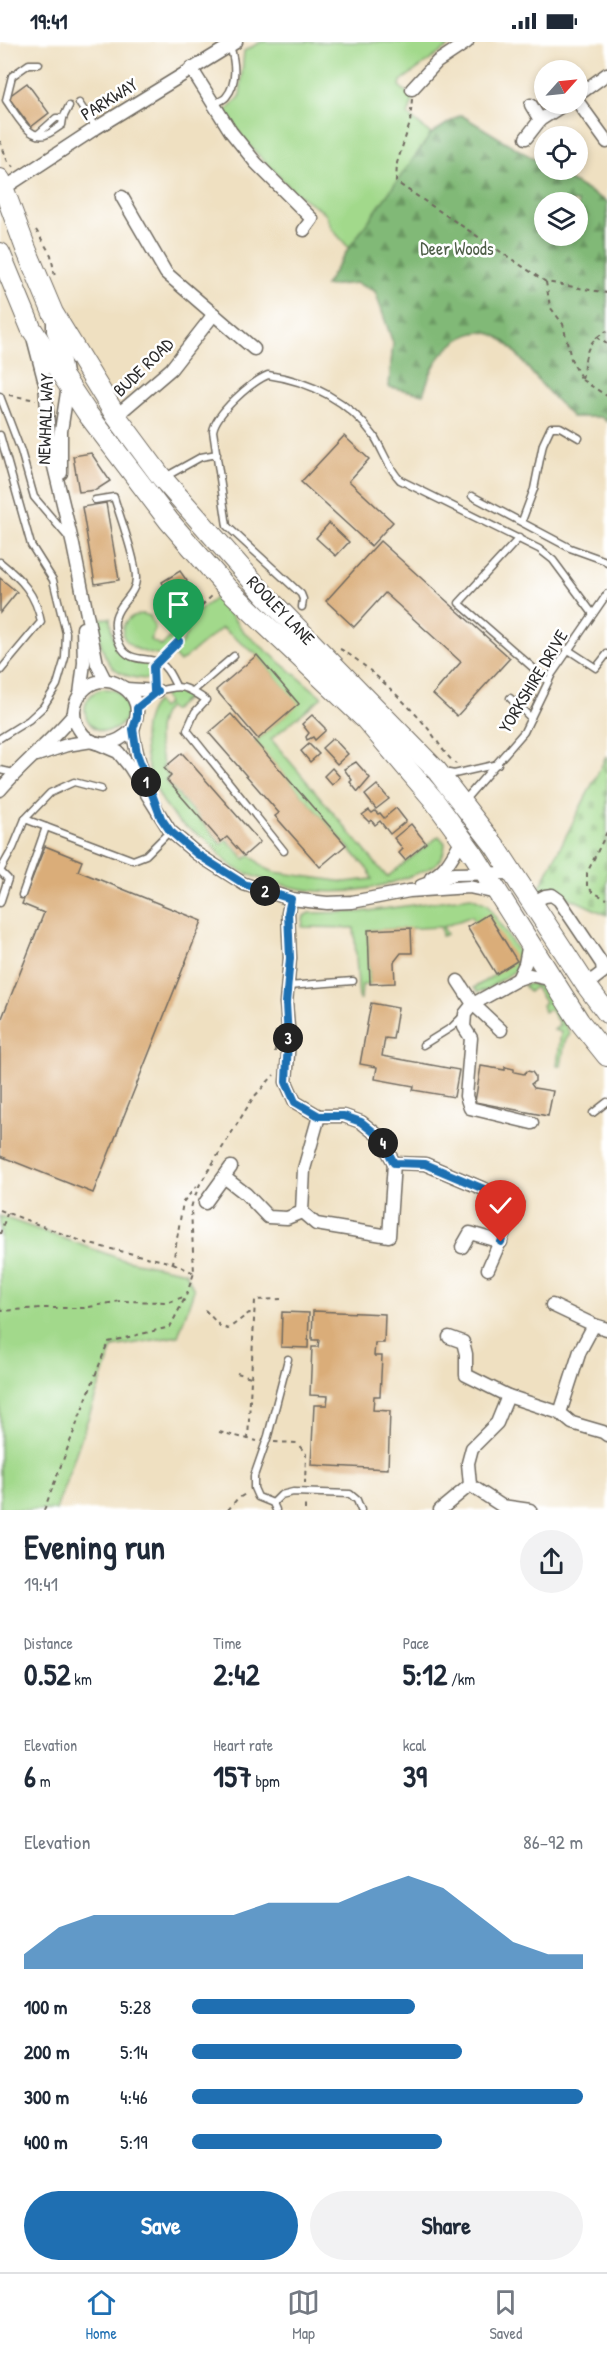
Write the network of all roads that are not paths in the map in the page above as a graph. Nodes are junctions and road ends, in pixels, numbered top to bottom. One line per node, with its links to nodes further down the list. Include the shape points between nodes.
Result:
1 (467, 42): 7 (street, via 437,62)
2 (233, 44): 4 (street, PARKWAY); 9 (lane, via 233,81 226,97)
3 (39, 64): 11 (lane, via 29,64 12,76 6,100 30,132 37,135 56,118 63,118)
4 (191, 68): 9 (street); 15 (street, PARKWAY)
5 (607, 74): 6 (street)
6 (588, 88)
7 (412, 89)
8 (78, 103): 15 (lane)
9 (213, 105): 20 (street, via 256,163 312,219)
10 (531, 105): 14 (street)
11 (69, 106)
12 (549, 114): 14 (street)
13 (587, 114): 17 (street)
14 (540, 120): 16 (street)
15 (96, 128): 18 (street, PARKWAY, via 20,178)
16 (526, 138)
17 (607, 142)
18 (2, 184): 22 (highway, ROOLEY LANE)
19 (122, 197): 23 (street, via 166,273)
20 (304, 230)
21 (0, 253): 24 (highway, ROOLEY LANE)
22 (53, 314): 26 (street, NEWHALL WAY, via 53,331 63,356); 28 (highway, ROOLEY LANE)
23 (214, 314): 25 (street); 28 (street, BUDE ROAD, via 171,369)
24 (31, 328): 26 (highway, ROOLEY LANE); 33 (street, NEWHALL WAY, via 45,383 51,450)
25 (254, 349)
26 (68, 386): 33 (street, NEWHALL WAY, via 61,431); 70 (highway, ROOLEY LANE, via 169,521 227,588)
27 (0, 396): 38 (lane, via 34,497)
28 (116, 416): 32 (highway, ROOLEY LANE)
29 (0, 435): 61 (lane, via 31,545 53,580 66,633 65,658 57,684 43,707)
30 (579, 438): 36 (lane, via 560,427 551,427)
31 (218, 454): 32 (lane, via 201,457); 37 (lane, via 213,431 222,414 260,378 279,377 325,391 342,404 372,434 400,480); 43 (lane, via 227,526 301,594)
32 (162, 478): 66 (highway, ROOLEY LANE, via 264,594)
33 (61, 492): 38 (street, NEWHALL WAY)
34 (472, 496): 36 (lane)
35 (95, 500): 51 (lane, via 114,497 135,569 135,584 115,618 122,649 135,658 159,662)
36 (522, 521): 40 (lane)
37 (519, 538): 44 (lane, via 553,560); 50 (lane, via 459,603)
38 (73, 545): 41 (street, NEWHALL WAY)
39 (0, 562): 48 (lane, via 31,592 41,622)
40 (607, 563)
41 (77, 567): 49 (street, NEWHALL WAY, via 97,664); 55 (street, NEWHALL WAY, via 84,642)
42 (607, 594): 44 (lane, YORKSHIRE DRIVE)
43 (302, 607)
44 (593, 614): 45 (lane, YORKSHIRE DRIVE)
45 (567, 650): 46 (lane, via 596,668); 50 (lane, YORKSHIRE DRIVE)
46 (607, 654)
47 (234, 656): 54 (lane)
48 (0, 671)
49 (105, 680): 52 (street); 55 (street, via 93,683)
50 (548, 681): 59 (lane, YORKSHIRE DRIVE)
51 (176, 686): 53 (lane); 54 (lane)
52 (126, 689): 53 (street); 57 (street)
53 (156, 691): 57 (street)
54 (193, 691): 76 (lane, via 207,700 195,712 187,730)
55 (80, 694): 58 (street, NEWHALL WAY)
56 (510, 698): 59 (lane)
57 (137, 708): 60 (street)
58 (74, 714): 62 (street, via 80,731); 63 (street)
59 (531, 718): 64 (lane, YORKSHIRE DRIVE)
60 (133, 729): 62 (street, via 113,744); 71 (street, via 137,754)
61 (0, 738)
62 (95, 742): 63 (street, via 67,745); 71 (street, via 118,752)
63 (30, 757): 67 (street)
64 (498, 764): 66 (lane, via 454,774); 70 (lane, YORKSHIRE DRIVE)
65 (0, 770): 67 (lane)
66 (437, 771): 70 (highway, ROOLEY LANE)
67 (15, 773): 69 (street)
68 (100, 789): 72 (lane, via 74,782 59,788)
69 (0, 790)
70 (448, 801): 75 (highway, ROOLEY LANE); 79 (highway, ROOLEY LANE)
71 (161, 818): 74 (street)
72 (25, 819): 73 (lane); 77 (lane)
73 (46, 827): 74 (lane, via 133,860 146,855); 82 (lane)
74 (170, 831): 83 (street, via 244,884)
75 (463, 838): 78 (highway, ROOLEY LANE); 80 (street, via 439,874)
76 (284, 851)
77 (0, 871): 84 (lane, via 8,879)
78 (486, 873): 79 (street); 80 (street, via 454,874); 81 (highway, ROOLEY LANE)
79 (512, 873): 92 (highway, ROOLEY LANE)
80 (409, 891): 81 (street, via 469,887); 83 (street, via 352,902)
81 (497, 893): 85 (highway, ROOLEY LANE)
82 (22, 895)
83 (291, 899): 90 (street)
84 (0, 903)
85 (528, 943): 86 (street); 87 (highway, ROOLEY LANE)
86 (518, 978): 87 (street, via 530,975); 91 (street)
87 (553, 980): 95 (highway, ROOLEY LANE, via 579,1022)
88 (353, 981): 90 (lane)
89 (458, 981): 91 (street)
90 (287, 986): 98 (street, via 286,1082 295,1102)
91 (469, 1009): 93 (street); 94 (lane, via 452,1027); 99 (street, via 464,1027 471,1038 466,1096 470,1108)
92 (607, 1013)
93 (501, 1030)
94 (423, 1045)
95 (607, 1056)
96 (607, 1102): 97 (lane)
97 (594, 1113)
98 (319, 1116): 100 (street, via 344,1116 361,1122 380,1137); 102 (street, via 304,1169)
99 (532, 1123)
100 (394, 1163): 102 (street, via 389,1236 316,1224); 103 (street, via 425,1164 517,1203)
101 (205, 1203): 102 (street, via 227,1172 268,1217 287,1218)
102 (302, 1212)
103 (501, 1242): 104 (street, via 470,1233); 105 (street)
104 (462, 1247)
105 (488, 1269)
106 (552, 1305): 107 (street)
107 (594, 1325): 108 (street); 112 (street, via 580,1351)
108 (607, 1329)
109 (449, 1337): 111 (street, via 465,1339 466,1376)
110 (288, 1359): 115 (lane, via 254,1476 258,1497)
111 (508, 1396): 112 (street); 114 (street, via 497,1423 472,1448 468,1463)
112 (561, 1413): 113 (street, via 572,1423)
113 (607, 1435)
114 (470, 1485): 117 (street); 118 (street, via 502,1506)
115 (275, 1507): 116 (lane, via 281,1496 305,1492 350,1494)
116 (361, 1510)
117 (440, 1510)
118 (530, 1510)

